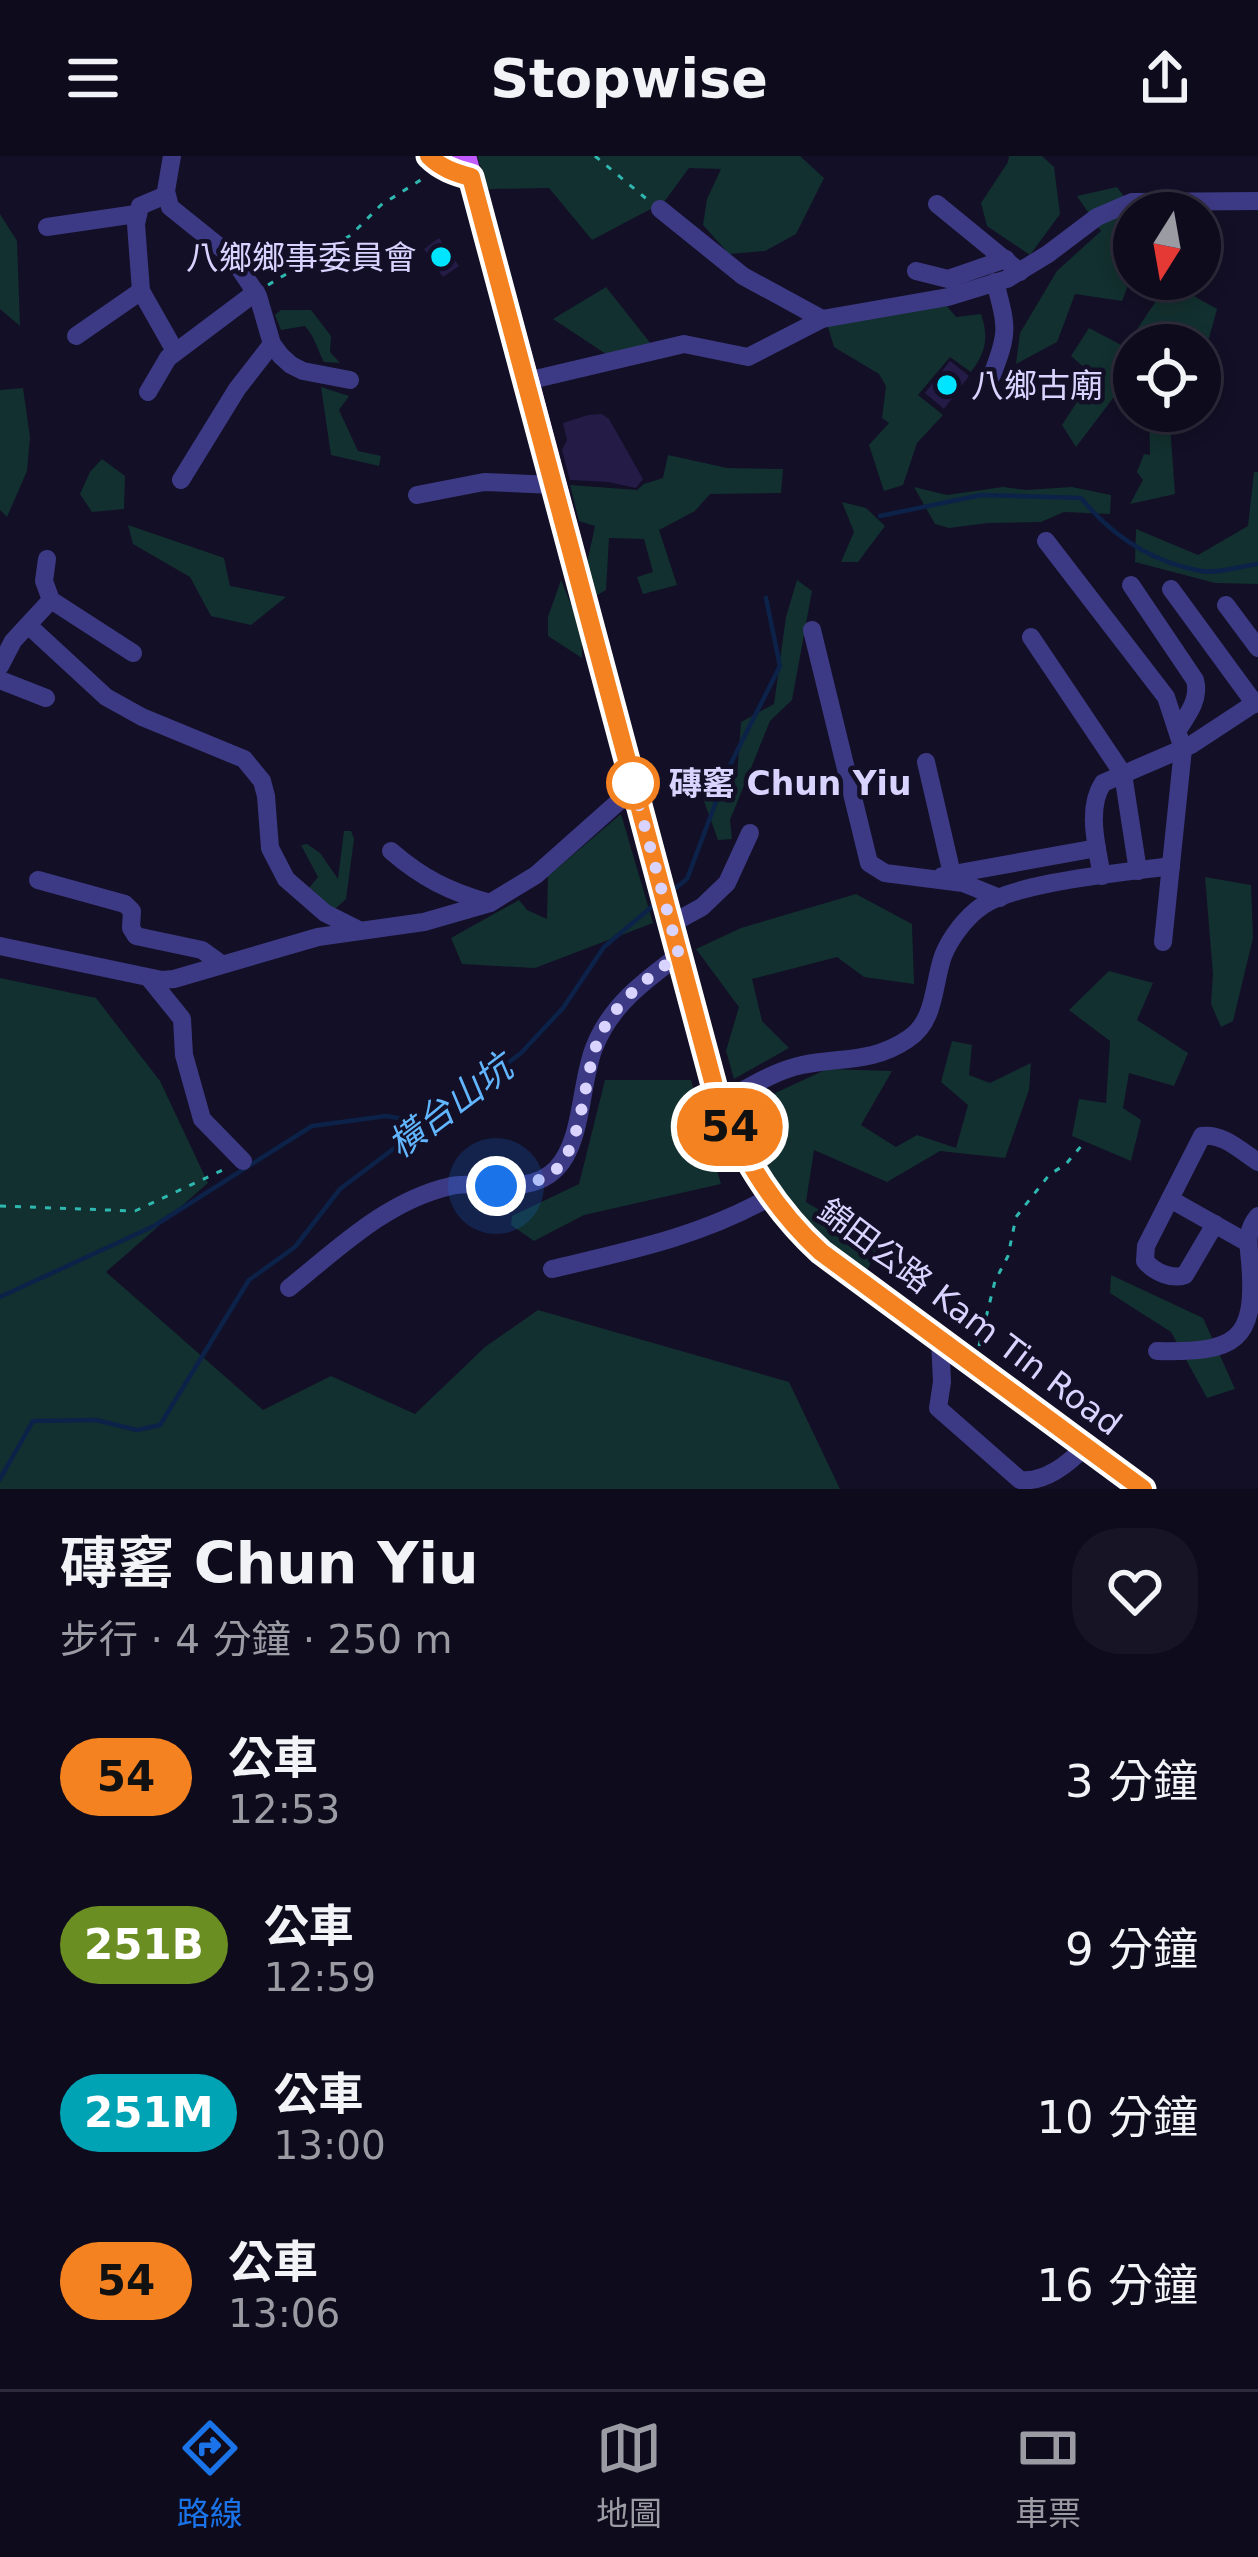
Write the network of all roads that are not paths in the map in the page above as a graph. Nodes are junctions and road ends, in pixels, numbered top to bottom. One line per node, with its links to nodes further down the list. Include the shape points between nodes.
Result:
1 (172, 156): 3 (street)
2 (452, 164): 20 (main road, 錦田公路 Kam Tin Road)
3 (166, 195): 7 (street); 12 (street, via 176,214 231,256)
4 (1258, 202): 9 (street, via 1132,202)
5 (938, 204): 9 (street)
6 (660, 209): 14 (street, via 743,276)
7 (136, 214): 8 (street); 11 (street)
8 (47, 226)
9 (1012, 266): 10 (street); 13 (street, via 948,279 919,263)
10 (995, 282): 13 (street); 18 (street, via 1006,334)
11 (141, 291): 15 (street); 17 (street)
12 (256, 292): 16 (street); 17 (street)
13 (903, 305): 14 (street)
14 (821, 319): 20 (street, via 748,357 684,344)
15 (76, 336)
16 (272, 344): 19 (street, via 291,365); 22 (street)
17 (175, 351): 21 (street)
18 (992, 375)
19 (350, 380)
20 (527, 380): 23 (main road, 錦田公路 Kam Tin Road)
21 (148, 392)
22 (181, 480)
23 (555, 485): 24 (street, via 484,482); 43 (main road, 錦田公路 Kam Tin Road)
24 (417, 495)
25 (1046, 542): 40 (street, via 1166,697)
26 (47, 559): 29 (street)
27 (1131, 585): 40 (street, via 1198,688)
28 (1171, 589): 39 (street)
29 (51, 600): 31 (street); 35 (street)
30 (1226, 605): 34 (street)
31 (28, 625): 36 (street); 55 (street, via 106,697 244,759 262,781 270,848 286,879 325,914)
32 (812, 630): 49 (street, via 868,863 885,873)
33 (1030, 638): 42 (street)
34 (1258, 648)
35 (133, 653)
36 (0, 666)
37 (0, 680): 38 (street)
38 (46, 698)
39 (1257, 702): 40 (street)
40 (1181, 738): 42 (street); 47 (street)
41 (926, 762): 49 (street)
42 (1123, 774): 45 (street, via 1097,792); 48 (street)
43 (634, 788): 53 (street, via 536,875); 54 (main road, 錦田公路 Kam Tin Road)
44 (749, 833): 54 (street, via 728,883)
45 (1097, 848): 49 (street); 50 (street)
46 (392, 851): 53 (street, via 434,884)
47 (1171, 866): 48 (street); 56 (street)
48 (1138, 871): 50 (street)
49 (944, 876): 52 (street)
50 (1102, 876): 52 (street)
51 (38, 880): 59 (street, via 128,905 136,936 202,950)
52 (1000, 898): 61 (street, via 952,939 926,1021 909,1039 850,1061 803,1064)
53 (490, 903): 55 (street)
54 (671, 924): 58 (main road, 錦田公路 Kam Tin Road)
55 (359, 930): 59 (street)
56 (1163, 942)
57 (0, 946): 60 (street)
58 (679, 955): 61 (main road, 錦田公路 Kam Tin Road); 70 (street, via 628,995 603,1029 569,1149 555,1171 528,1183 451,1186 411,1199)
59 (220, 963): 60 (street, via 174,979)
60 (149, 978): 62 (street, via 182,1019 202,1119)
61 (719, 1104): 64 (main road, 錦田公路 Kam Tin Road)
62 (243, 1161)
63 (1258, 1162): 65 (street, via 1225,1140 1202,1136)
64 (770, 1197): 69 (street, via 696,1233); 71 (main road, 錦田公路 Kam Tin Road, via 821,1252)
65 (1170, 1199): 67 (street); 67 (street, via 1144,1250 1149,1266 1185,1275)
66 (1258, 1216): 68 (street)
67 (1215, 1224): 68 (street)
68 (1248, 1243): 72 (street, via 1252,1303 1244,1329 1209,1348)
69 (552, 1269)
70 (290, 1288)
71 (940, 1340): 73 (main road, 錦田公路 Kam Tin Road); 73 (street, via 938,1408 1020,1480 1034,1481)
72 (1157, 1351)
73 (1084, 1446): 74 (main road, 錦田公路 Kam Tin Road)
74 (1143, 1489)

